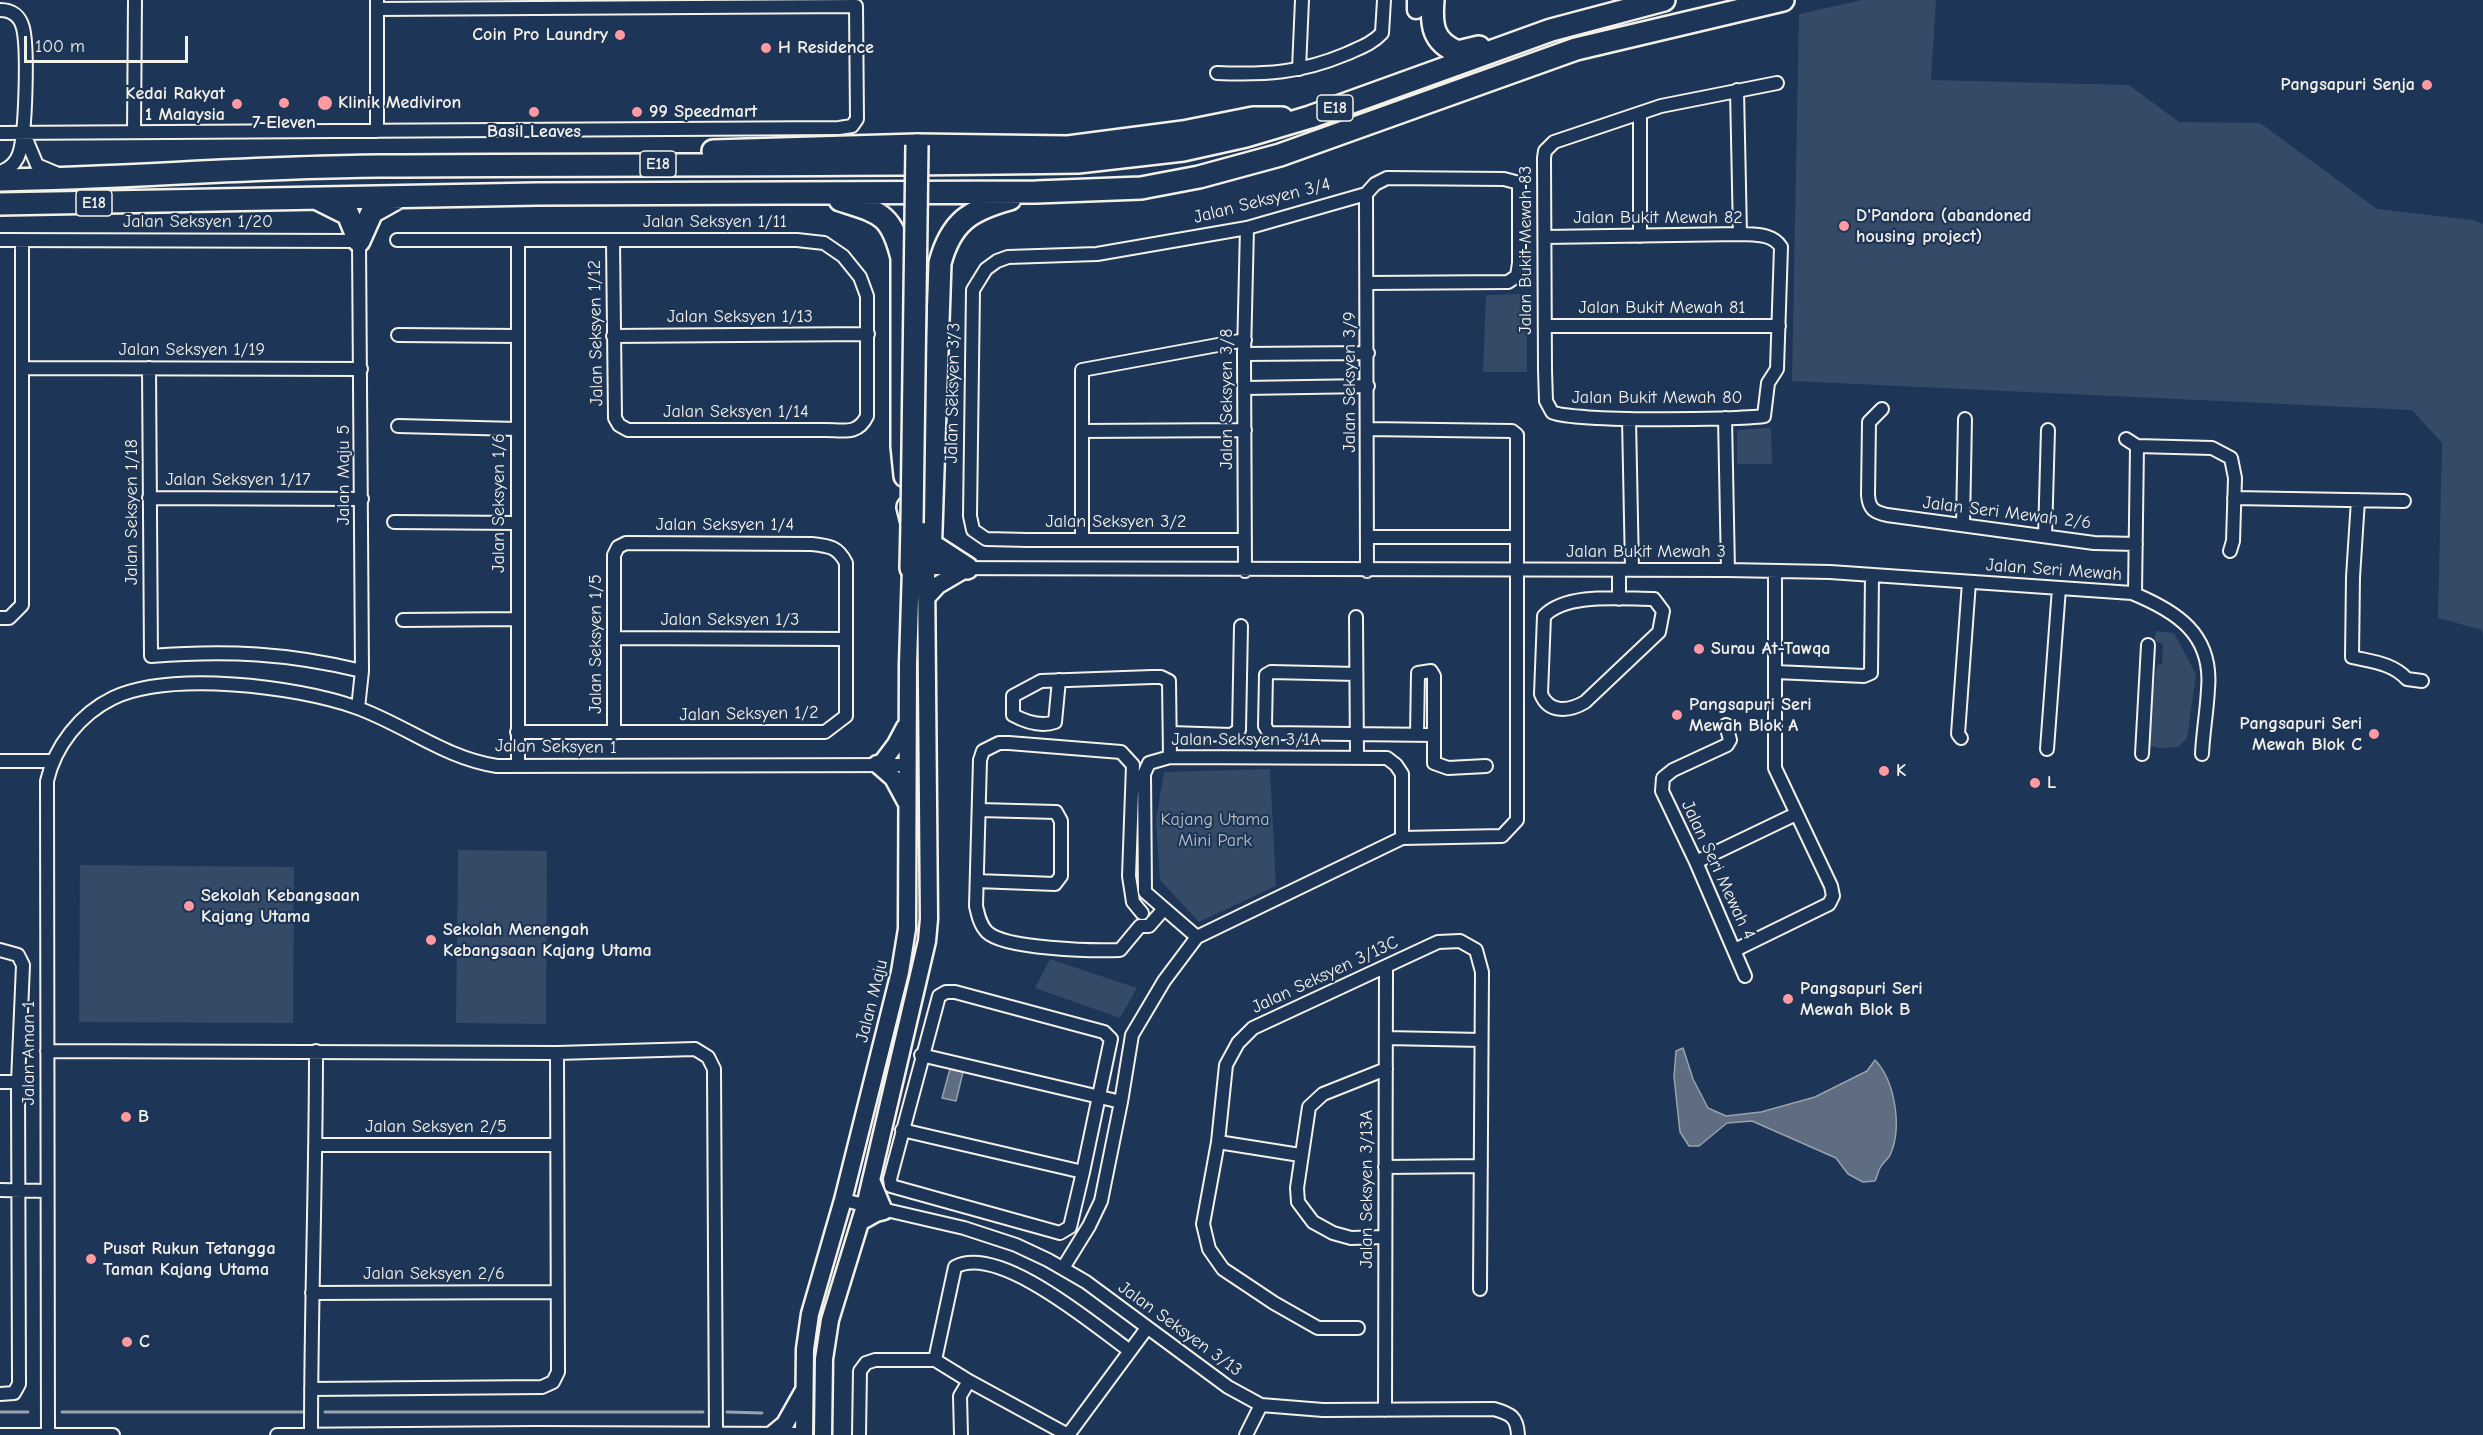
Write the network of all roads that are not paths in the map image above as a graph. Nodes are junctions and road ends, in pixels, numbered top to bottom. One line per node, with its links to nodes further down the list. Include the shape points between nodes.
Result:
1 (135, 0): 17 (street)
2 (1302, 0): 10 (street)
3 (1384, 0): 10 (street, via 1382,33 1374,41 1320,65)
4 (1664, 0): 9 (highway, E18)
5 (1783, 0): 25 (highway, E18, via 1576,49 1280,155 1198,177 1141,188)
6 (1422, 3): 9 (highway, via 1441,43 1458,52 1518,33)
7 (377, 4): 16 (street); 16 (street, via 856,6 857,119 852,126 839,128)
8 (0, 10): 19 (street, via 10,10 23,28)
9 (1551, 30): 15 (highway, E18)
10 (1299, 69): 11 (street, via 1258,75)
11 (1217, 73)
12 (1777, 83): 13 (street, Jalan Bukit Mewah 83)
13 (1737, 90): 14 (street, Jalan Bukit Mewah 83); 32 (street)
14 (1640, 114): 33 (street); 34 (street, Jalan Bukit Mewah 83, via 1548,147 1544,158)
15 (1310, 117): 20 (highway, via 1253,118 1068,147); 21 (highway, E18, via 1183,150 1078,162)
16 (377, 130): 17 (street)
17 (134, 132): 19 (street)
18 (0, 133): 19 (street)
19 (24, 133): 22 (street, via 15,162); 23 (street, via 37,165)
20 (924, 145): 21 (highway, via 534,155); 79 (highway, bridge); 92 (highway, via 922,557)
21 (510, 164): 23 (highway, E18, via 188,172)
22 (0, 172)
23 (79, 179): 24 (highway, E18)
24 (0, 180)
25 (1036, 192): 26 (highway, E18); 87 (highway, via 977,209 953,230 945,243 940,263)
26 (807, 194): 28 (highway, E18); 79 (highway, via 864,208 884,217 896,233 902,258 902,446)
27 (1366, 194): 31 (street, Jalan Seksyen 3/4); 42 (street, Jalan Seksyen 3/9); 42 (street, Jalan Seksyen 3/4, via 1387,178 1504,179 1519,183 1517,276 1508,282)
28 (400, 196): 29 (highway, E18); 38 (highway, via 372,212)
29 (315, 198): 30 (highway, E18); 38 (highway, via 348,214)
30 (0, 204)
31 (1247, 228): 41 (street, Jalan Seksyen 3/4, via 1097,254); 49 (street, Jalan Seksyen 3/8)
32 (1740, 234): 33 (street, Jalan Bukit Mewah 82); 44 (street, Jalan Bukit Mewah 82, via 1771,237 1781,246)
33 (1640, 236): 34 (street, Jalan Bukit Mewah 82)
34 (1545, 237): 43 (street, Jalan Bukit Mewah 83)
35 (0, 240): 36 (street, Jalan Seksyen 1/20)
36 (22, 240): 38 (street, Jalan Seksyen 1/20); 52 (street)
37 (397, 240): 39 (street, Jalan Seksyen 1/11)
38 (359, 241): 54 (street, Jalan Maju 5)
39 (518, 241): 40 (street, Jalan Seksyen 1/11); 47 (street, Jalan Seksyen 1/6)
40 (613, 241): 45 (street, Jalan Seksyen 1/11, via 824,243 843,256 860,277 867,296); 48 (street, Jalan Seksyen 1/12)
41 (1008, 257): 84 (street, Jalan Seksyen 3/3, via 986,269 973,290 970,516 973,530)
42 (1368, 283): 50 (street, Jalan Seksyen 3/9)
43 (1545, 326): 44 (street, Jalan Bukit Mewah 81); 58 (street, Jalan Bukit Mewah 83, via 1546,401)
44 (1779, 326): 60 (street, Jalan Bukit Mewah 80, via 1777,369 1768,383 1765,414)
45 (868, 334): 48 (street, Jalan Seksyen 1/13); 66 (street, Jalan Seksyen 1/11, via 867,416)
46 (398, 335): 47 (street)
47 (518, 336): 64 (street, Jalan Seksyen 1/6)
48 (613, 336): 62 (street, Jalan Seksyen 1/12, via 615,418)
49 (1245, 340): 51 (street, Jalan Seksyen 3/8); 69 (street, via 1082,370)
50 (1368, 353): 51 (street); 55 (street, Jalan Seksyen 3/9)
51 (1244, 354): 56 (street, Jalan Seksyen 3/8)
52 (23, 368): 53 (street, Jalan Seksyen 1/19); 108 (street, via 22,605)
53 (149, 368): 54 (street, Jalan Seksyen 1/19); 72 (street, Jalan Seksyen 1/18)
54 (361, 369): 74 (street, Jalan Maju 5)
55 (1368, 386): 56 (street); 65 (street, Jalan Seksyen 3/9)
56 (1245, 388): 67 (street, Jalan Seksyen 3/8)
57 (1882, 409): 80 (street, Jalan Seri Mewah 2/6, via 1869,422 1868,504 1874,512 1887,515)
58 (1552, 412): 59 (street, Jalan Bukit Mewah 80, via 1567,417)
59 (1629, 418): 60 (street, Jalan Bukit Mewah 80); 96 (street)
60 (1725, 418): 97 (street)
61 (1965, 419): 80 (street)
62 (619, 425): 66 (street, Jalan Seksyen 1/14, via 628,430)
63 (398, 426): 64 (street)
64 (518, 429): 78 (street, Jalan Seksyen 1/6)
65 (1368, 429): 82 (street, Jalan Seksyen 3/9); 83 (street, via 1512,431 1517,435)
66 (855, 430)
67 (1245, 430): 69 (street); 86 (street, Jalan Seksyen 3/8)
68 (2048, 430): 81 (street)
69 (1082, 431): 85 (street)
70 (2126, 439): 71 (street)
71 (2137, 446): 73 (street, via 2212,448 2231,458); 88 (street)
72 (149, 498): 74 (street, Jalan Seksyen 1/17); 115 (street, Jalan Seksyen 1/18, via 151,656 242,652 295,657)
73 (2234, 498): 75 (street); 90 (street)
74 (362, 499): 115 (street, Jalan Maju 5)
75 (2358, 500): 76 (street); 119 (street, via 2352,657 2389,665 2407,679)
76 (2404, 501)
77 (394, 522): 78 (street)
78 (517, 523): 109 (street, Jalan Seksyen 1/6)
79 (912, 523): 92 (highway)
80 (1963, 524): 81 (street, Jalan Seri Mewah 2/6)
81 (2045, 536): 88 (street, Jalan Seri Mewah 2/6)
82 (1367, 537): 83 (street); 99 (street, Jalan Seksyen 3/9)
83 (1516, 537): 94 (street)
84 (986, 539): 85 (street, Jalan Seksyen 3/2)
85 (1082, 540): 86 (street, Jalan Seksyen 3/2)
86 (1245, 540): 98 (street, Jalan Seksyen 3/8)
87 (930, 544): 92 (highway, via 930,559); 93 (highway)
88 (2136, 544): 104 (street)
89 (840, 551): 91 (street, Jalan Seksyen 1/4, via 812,544 665,542 626,543); 113 (street, Jalan Seksyen 1/2, via 846,563)
90 (2230, 551)
91 (614, 555): 112 (street, Jalan Seksyen 1/5)
92 (918, 568): 93 (street, Jalan Bukit Mewah 3); 105 (street); 122 (street, Jalan Maju)
93 (967, 568): 98 (street, Jalan Bukit Mewah 3); 105 (street, via 938,585)
94 (1516, 570): 95 (street, Jalan Bukit Mewah 3); 99 (street, Jalan Bukit Mewah 3); 147 (street, via 1517,820 1502,836)
95 (1619, 570): 96 (street, Jalan Bukit Mewah 3); 106 (street)
96 (1632, 570): 97 (street, Jalan Bukit Mewah 3)
97 (1728, 570): 100 (street, Jalan Bukit Mewah 3)
98 (1245, 571): 99 (street, Jalan Bukit Mewah 3)
99 (1367, 571)
100 (1775, 571): 101 (street, Jalan Seri Mewah); 116 (street)
101 (1872, 575): 102 (street, Jalan Seri Mewah); 116 (street, via 1871,674)
102 (1969, 582): 103 (street, Jalan Seri Mewah); 131 (street, via 1958,734)
103 (2059, 588): 104 (street, Jalan Seri Mewah); 132 (street)
104 (2135, 594): 134 (street, Jalan Seri Mewah, via 2177,615 2200,644 2209,687)
105 (926, 598): 130 (street)
106 (1619, 599): 106 (street, via 1654,599 1663,611 1659,632 1585,702 1565,710 1544,702 1544,616 1551,608 1570,601)
107 (1356, 617): 117 (street)
108 (5, 618)
109 (517, 619): 110 (street); 124 (street, Jalan Seksyen 1/6)
110 (403, 620)
111 (1240, 626): 125 (street, via 1239,730 1231,735)
112 (614, 638): 113 (street, Jalan Seksyen 1/3); 126 (street, Jalan Seksyen 1/5)
113 (846, 639): 126 (street, Jalan Seksyen 1/2, via 846,716 825,732)
114 (2148, 645): 133 (street)
115 (362, 671): 121 (street, Jalan Maju 5)
116 (1776, 672): 146 (street, via 1775,768)
117 (1356, 674): 128 (street); 128 (street, via 1271,672 1266,675 1265,726 1269,733 1276,734)
118 (1059, 680): 118 (street, via 1055,722 1047,725 1013,715 1013,696 1041,681); 125 (street, via 1161,677 1169,681)
119 (2422, 681)
120 (113, 698): 121 (street, Jalan Seksyen 1, via 152,688 246,686 302,692); 138 (street, Jalan Aman 1, via 84,718)
121 (358, 708): 141 (street, Jalan Seksyen 1, via 468,760)
122 (908, 721): 139 (street); 140 (street, Jalan Maju)
123 (1726, 725): 148 (street, Jalan Seri Mewah 4, via 1730,740 1727,745 1663,778 1662,791)
124 (517, 732): 126 (street, Jalan Seksyen 1/2); 141 (street, Jalan Seksyen 1/6)
125 (1171, 732): 135 (street)
126 (614, 733)
127 (1417, 734): 128 (street); 129 (street); 129 (street, via 1418,673 1426,670 1434,676)
128 (1357, 735): 136 (street)
129 (1434, 735): 142 (street, via 1434,763 1448,768)
130 (928, 738): 140 (street); 143 (street)
131 (1961, 738)
132 (2047, 749)
133 (2142, 754)
134 (2202, 754)
135 (1170, 757): 136 (street, Jalan Seksyen 3/1A); 150 (street, Jalan Seksyen 3/1A, via 1149,763 1144,774 1145,892)
136 (1357, 758): 147 (street, Jalan Seksyen 3/1A, via 1386,758 1402,774)
137 (0, 761): 138 (street)
138 (52, 761): 160 (street, Jalan Aman 1, via 47,781)
139 (879, 764): 140 (street, Jalan Seksyen 1); 141 (street, Jalan Seksyen 1); 144 (street, via 893,778)
140 (907, 765): 143 (street, via 919,779); 144 (street, Jalan Maju)
141 (518, 766)
142 (1486, 766)
143 (928, 804): 177 (street, via 927,941)
144 (907, 805): 181 (street, Jalan Maju, via 907,929 902,962)
145 (979, 810): 149 (street); 149 (street, via 1056,812 1061,821 1061,876 1055,884); 151 (street, via 980,760 983,751 991,746 1009,743 1121,752 1133,765 1129,876 1133,902)
146 (1796, 814): 148 (street); 155 (street, via 1833,896 1829,904)
147 (1402, 838): 153 (street)
148 (1696, 862): 155 (street, Jalan Seri Mewah 4)
149 (977, 882): 152 (street, via 980,922 999,939 1074,951 1120,950)
150 (1159, 905): 151 (street); 152 (street, via 1149,926); 153 (street)
151 (1142, 913): 152 (street)
152 (1140, 926)
153 (1197, 937): 168 (street, via 1164,981 1132,1035)
154 (0, 950): 166 (street, via 18,955 23,965)
155 (1736, 950): 157 (street, Jalan Seri Mewah 4)
156 (1386, 967): 158 (street, Jalan Seksyen 3/13A); 159 (street, Jalan Seksyen 3/13C, via 1438,942 1460,941 1476,950 1482,972); 170 (street, Jalan Seksyen 3/13C, via 1252,1028 1226,1065)
157 (1745, 976)
158 (1386, 1038): 159 (street); 164 (street, Jalan Seksyen 3/13A)
159 (1481, 1040): 174 (street, Jalan Seksyen 3/13C)
160 (47, 1051): 161 (street); 180 (street, Jalan Aman 1)
161 (315, 1051): 162 (street); 171 (street)
162 (557, 1053): 172 (street); 211 (street, via 695,1049 708,1057 714,1069)
163 (921, 1055): 167 (street); 167 (street, via 939,996 955,992 1104,1032 1111,1039); 169 (street)
164 (1386, 1069): 173 (street, via 1314,1101 1309,1107); 175 (street, Jalan Seksyen 3/13A)
165 (0, 1082): 166 (street)
166 (18, 1082): 179 (street)
167 (1098, 1096): 168 (street); 176 (street)
168 (1121, 1102): 185 (street, via 1101,1201)
169 (902, 1130): 176 (street); 176 (street, via 891,1186 1060,1233 1070,1227)
170 (1218, 1142): 173 (street); 190 (street, Jalan Seksyen 3/13C, via 1203,1224 1209,1249 1223,1269 1318,1328)
171 (316, 1145): 172 (street, Jalan Seksyen 2/5); 188 (street)
172 (556, 1145): 187 (street)
173 (1300, 1155): 184 (street, via 1298,1203 1313,1222 1351,1238)
174 (1481, 1166): 175 (street); 186 (street, Jalan Seksyen 3/13C)
175 (1385, 1167): 184 (street, Jalan Seksyen 3/13A)
176 (1083, 1172)
177 (871, 1180): 182 (street); 183 (street)
178 (0, 1190): 179 (street)
179 (17, 1190): 180 (street); 197 (street, via 19,1384 14,1392)
180 (48, 1191): 205 (street, Jalan Aman 1)
181 (843, 1200): 183 (street); 195 (street, Jalan Maju, via 810,1314)
182 (884, 1212): 183 (street); 185 (street, Jalan Seksyen 3/13, via 964,1228 1016,1245)
183 (862, 1214): 196 (street, via 830,1320)
184 (1385, 1237): 199 (street, Jalan Seksyen 3/13A)
185 (1064, 1268): 189 (street, Jalan Seksyen 3/13)
186 (1480, 1289)
187 (556, 1292): 188 (street, Jalan Seksyen 2/6); 194 (street, via 558,1372 553,1382 542,1387)
188 (312, 1293): 194 (street)
189 (1147, 1328): 191 (street); 198 (street, Jalan Seksyen 3/13)
190 (1358, 1328)
191 (1130, 1351): 192 (street, via 1053,1295 1003,1267 964,1262 955,1267); 217 (street)
192 (935, 1360): 193 (street); 215 (street, via 907,1358 866,1363 860,1371)
193 (969, 1381): 216 (street, via 960,1396); 217 (street)
194 (311, 1389): 208 (street)
195 (804, 1389): 202 (street, via 785,1424); 213 (street, Jalan Maju)
196 (824, 1393): 213 (street); 214 (street)
197 (0, 1394)
198 (1261, 1406): 199 (street, Jalan Seksyen 3/13); 203 (street)
199 (1385, 1410): 218 (street, Jalan Seksyen 3/13, via 1494,1408 1511,1414 1517,1422)
200 (536, 1434): 201 (street); 209 (street)
201 (553, 1434): 210 (street)
202 (773, 1434): 212 (street); 213 (street)
203 (1250, 1434)
204 (0, 1435): 205 (street)
205 (48, 1435): 206 (street)
206 (114, 1435)
207 (277, 1435): 208 (street)
208 (311, 1435): 209 (street)
209 (367, 1435)
210 (656, 1435): 211 (street)
211 (716, 1435): 212 (street)
212 (766, 1435)
213 (804, 1435)
214 (823, 1435)
215 (859, 1435)
216 (961, 1435)
217 (1068, 1435)
218 (1518, 1435)

